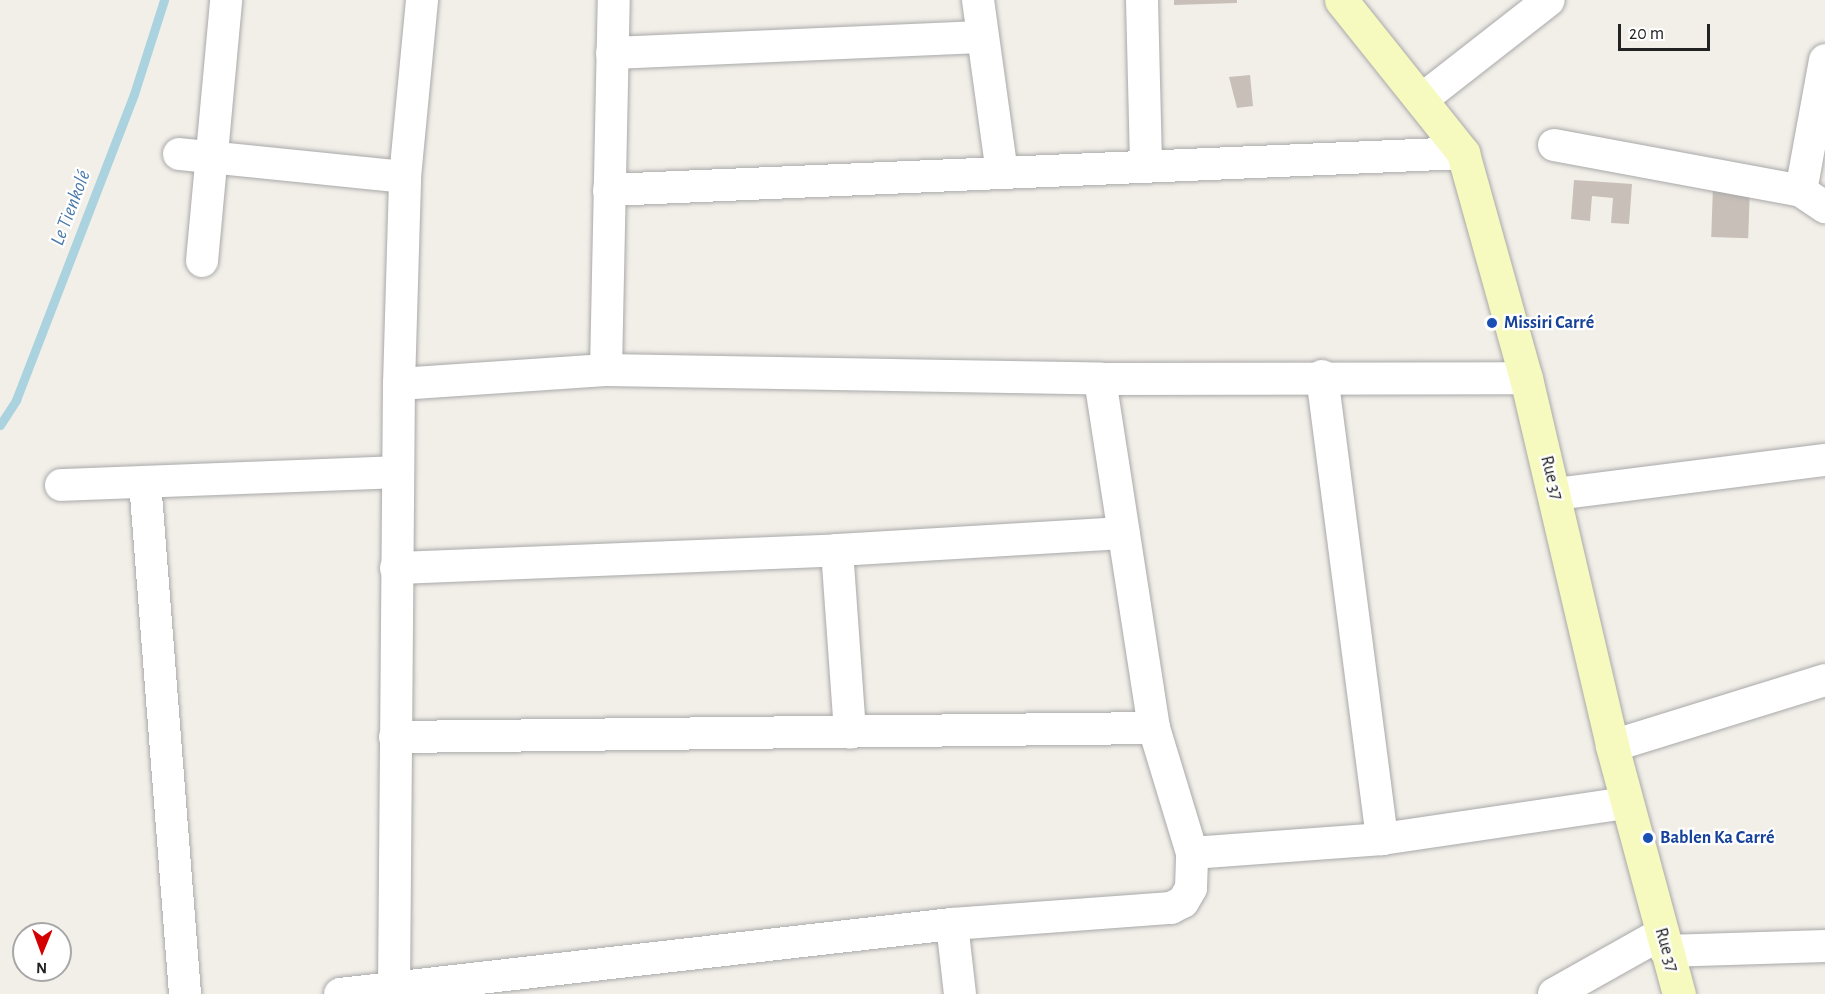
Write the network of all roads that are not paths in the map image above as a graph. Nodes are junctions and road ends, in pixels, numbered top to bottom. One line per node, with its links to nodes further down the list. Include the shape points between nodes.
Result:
1 (226, 0): 15 (street)
2 (422, 0): 18 (street)
3 (614, 0): 9 (street)
4 (978, 0): 8 (street)
5 (1142, 0): 16 (street)
6 (1341, 0): 11 (main road, Rue 37)
7 (1549, 0): 11 (street)
8 (982, 37): 9 (street); 17 (street)
9 (612, 53): 19 (street)
10 (1825, 60): 20 (street)
11 (1421, 100): 13 (main road, Rue 37)
12 (1554, 145): 20 (street)
13 (1463, 153): 16 (street); 24 (main road, Rue 37)
14 (179, 154): 15 (street)
15 (213, 158): 18 (street); 21 (street)
16 (1146, 166): 17 (street)
17 (1002, 172): 19 (street)
18 (405, 177): 26 (street)
19 (609, 190): 22 (street)
20 (1813, 199)
21 (202, 261)
22 (606, 370): 25 (street); 26 (street)
23 (1322, 376): 24 (street); 25 (street); 41 (street)
24 (1526, 378): 31 (main road, Rue 37)
25 (1100, 379): 32 (street)
26 (399, 384): 28 (street)
27 (1825, 460): 31 (street)
28 (398, 472): 29 (street); 34 (street)
29 (145, 482): 30 (street); 47 (street)
30 (61, 485)
31 (1555, 494): 39 (main road, Rue 37)
32 (1123, 533): 33 (street); 36 (street)
33 (837, 550): 34 (street); 37 (street)
34 (396, 568): 38 (street)
35 (1825, 680): 39 (street)
36 (1154, 728): 37 (street); 42 (street)
37 (850, 733): 38 (street)
38 (395, 737): 46 (street)
39 (1612, 746): 40 (main road, Rue 37)
40 (1627, 803): 41 (street); 44 (main road, Rue 37)
41 (1382, 839): 42 (street)
42 (1192, 853): 43 (street, via 1191,888 1183,902 1171,908)
43 (952, 924): 46 (street); 49 (street)
44 (1664, 943): 45 (street); 50 (street); 51 (main road, Rue 37)
45 (1825, 946)
46 (394, 990): 48 (street)
47 (185, 994)
48 (340, 994)
49 (960, 994)
50 (1554, 994)
51 (1679, 994)

